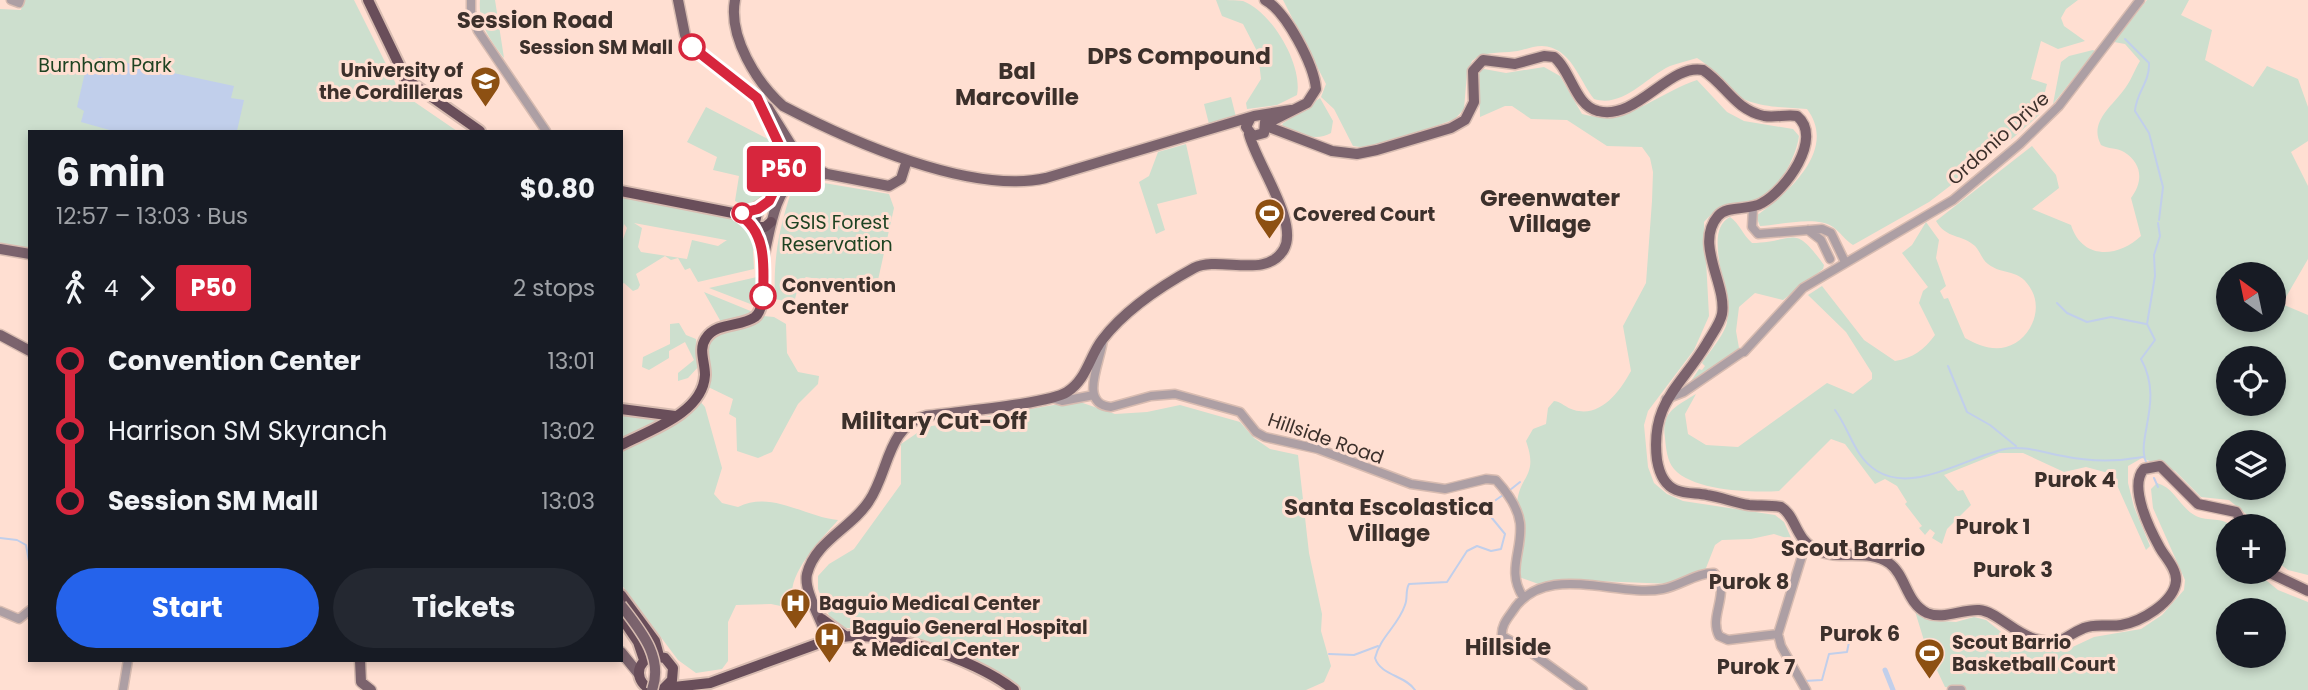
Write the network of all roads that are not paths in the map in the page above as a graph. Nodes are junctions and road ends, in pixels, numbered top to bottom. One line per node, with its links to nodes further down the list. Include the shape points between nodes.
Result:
1 (362, 0): 14 (highway, via 404,85)
2 (368, 0): 15 (highway, via 406,79)
3 (471, 0): 16 (street, via 478,31)
4 (678, 0): 9 (main road, via 689,43)
5 (735, 0): 8 (main road, via 736,27)
6 (1265, 0): 11 (main road, via 1282,13 1314,76 1316,89 1311,99)
7 (2140, 0): 34 (street, Ordonio Drive, via 2059,106 2020,144 1953,200)
8 (753, 70): 9 (main road, via 752,82); 10 (main road)
9 (741, 84): 12 (main road)
10 (783, 106): 12 (main road); 20 (main road)
11 (1291, 110): 13 (main road); 17 (main road)
12 (766, 111): 19 (main road); 21 (main road)
13 (1253, 116): 17 (main road, via 1263,118); 17 (main road, via 1246,123); 18 (main road)
14 (469, 130)
15 (479, 130)
16 (545, 130)
17 (1259, 131): 18 (main road); 25 (main road, via 1357,154 1456,126 1471,111 1474,71 1483,60 1515,65 1553,57 1584,103 1606,112 1628,107 1684,73 1699,69 1748,111 1774,118 1797,116 1806,127 1805,145 1790,177 1776,194); 38 (main road, via 1258,156 1286,227 1287,242 1281,254 1259,264 1217,263 1195,268 1129,312)
18 (1200, 134): 20 (main road, via 1024,183 997,183)
19 (796, 154): 21 (main road); 22 (main road)
20 (909, 163): 22 (main road, via 898,181 889,186)
21 (784, 167): 23 (main road); 26 (main road, via 772,197)
22 (827, 174): 23 (main road)
23 (795, 177): 28 (main road)
24 (623, 192): 27 (highway)
25 (1753, 208): 30 (street, via 1752,227 1762,236); 42 (main road, via 1726,210 1715,220 1710,245 1721,318 1694,365)
26 (758, 209): 27 (main road); 28 (main road, via 769,213); 29 (highway)
27 (738, 214): 29 (highway)
28 (771, 222): 29 (highway); 35 (main road)
29 (754, 227): 35 (highway)
30 (1805, 229): 33 (street, via 1816,235); 34 (street, via 1831,233)
31 (0, 249): 32 (main road)
32 (28, 254)
33 (1830, 258): 34 (street, Ordonio Drive); 36 (street)
34 (1842, 258): 36 (street, Ordonio Drive, via 1841,268)
35 (762, 262): 44 (highway, via 761,309 751,319 706,338 703,383 694,400)
36 (1834, 268): 42 (street, Ordonio Drive, via 1795,295 1742,353)
37 (0, 335): 39 (main road)
38 (1103, 338): 40 (street); 41 (main road, via 1079,382)
39 (28, 350)
40 (1094, 395): 41 (street, Hillside Road, via 1066,401); 50 (street, Hillside Road, via 1099,404 1111,407 1175,394 1240,412 1265,437 1318,449 1400,481 1446,489 1496,480 1520,522 1514,565 1517,583)
41 (1052, 398): 55 (main road, via 926,416 905,425 871,499 825,544 807,573 808,592)
42 (1666, 399): 47 (main road, via 1655,441 1658,467 1667,484 1678,491 1781,507)
43 (623, 409): 44 (highway)
44 (675, 416): 45 (highway)
45 (623, 443)
46 (2237, 514): 47 (main road, via 2204,507 2164,469 2149,467 2139,476 2140,495 2158,545 2174,572 2172,592 2134,622 2084,628 2065,640 2036,640 1980,610 1929,614 1917,606 1897,570 1885,560 1829,555)
47 (1806, 543): 57 (street)
48 (2286, 581): 49 (main road)
49 (2308, 591)
50 (1527, 594): 57 (street, via 1573,584 1663,589 1714,573 1721,584 1719,636 1728,640); 73 (street, via 1503,625 1502,635)
51 (623, 598): 62 (highway, via 655,641)
52 (623, 608): 71 (main road, bridge, via 653,652 656,678)
53 (0, 611): 54 (street, via 19,619)
54 (28, 612)
55 (822, 620): 58 (highway); 59 (main road); 60 (highway)
56 (623, 621): 66 (highway, via 638,642)
57 (1778, 634): 74 (street)
58 (848, 637): 59 (highway); 72 (highway, via 901,641 965,663)
59 (828, 640): 60 (highway)
60 (811, 646): 67 (highway, via 720,680)
61 (623, 653): 66 (main road)
62 (659, 656): 65 (highway); 66 (highway)
63 (128, 662): 69 (street)
64 (360, 662): 70 (main road, via 361,682)
65 (673, 670): 67 (highway); 68 (highway, via 672,680)
66 (641, 674): 71 (highway)
67 (695, 684): 68 (highway)
68 (663, 689)
69 (123, 690)
70 (371, 690)
71 (652, 690)
72 (1014, 690)
73 (1583, 690)
74 (1806, 690)
75 (1952, 690): 76 (street)
76 (1961, 690)

